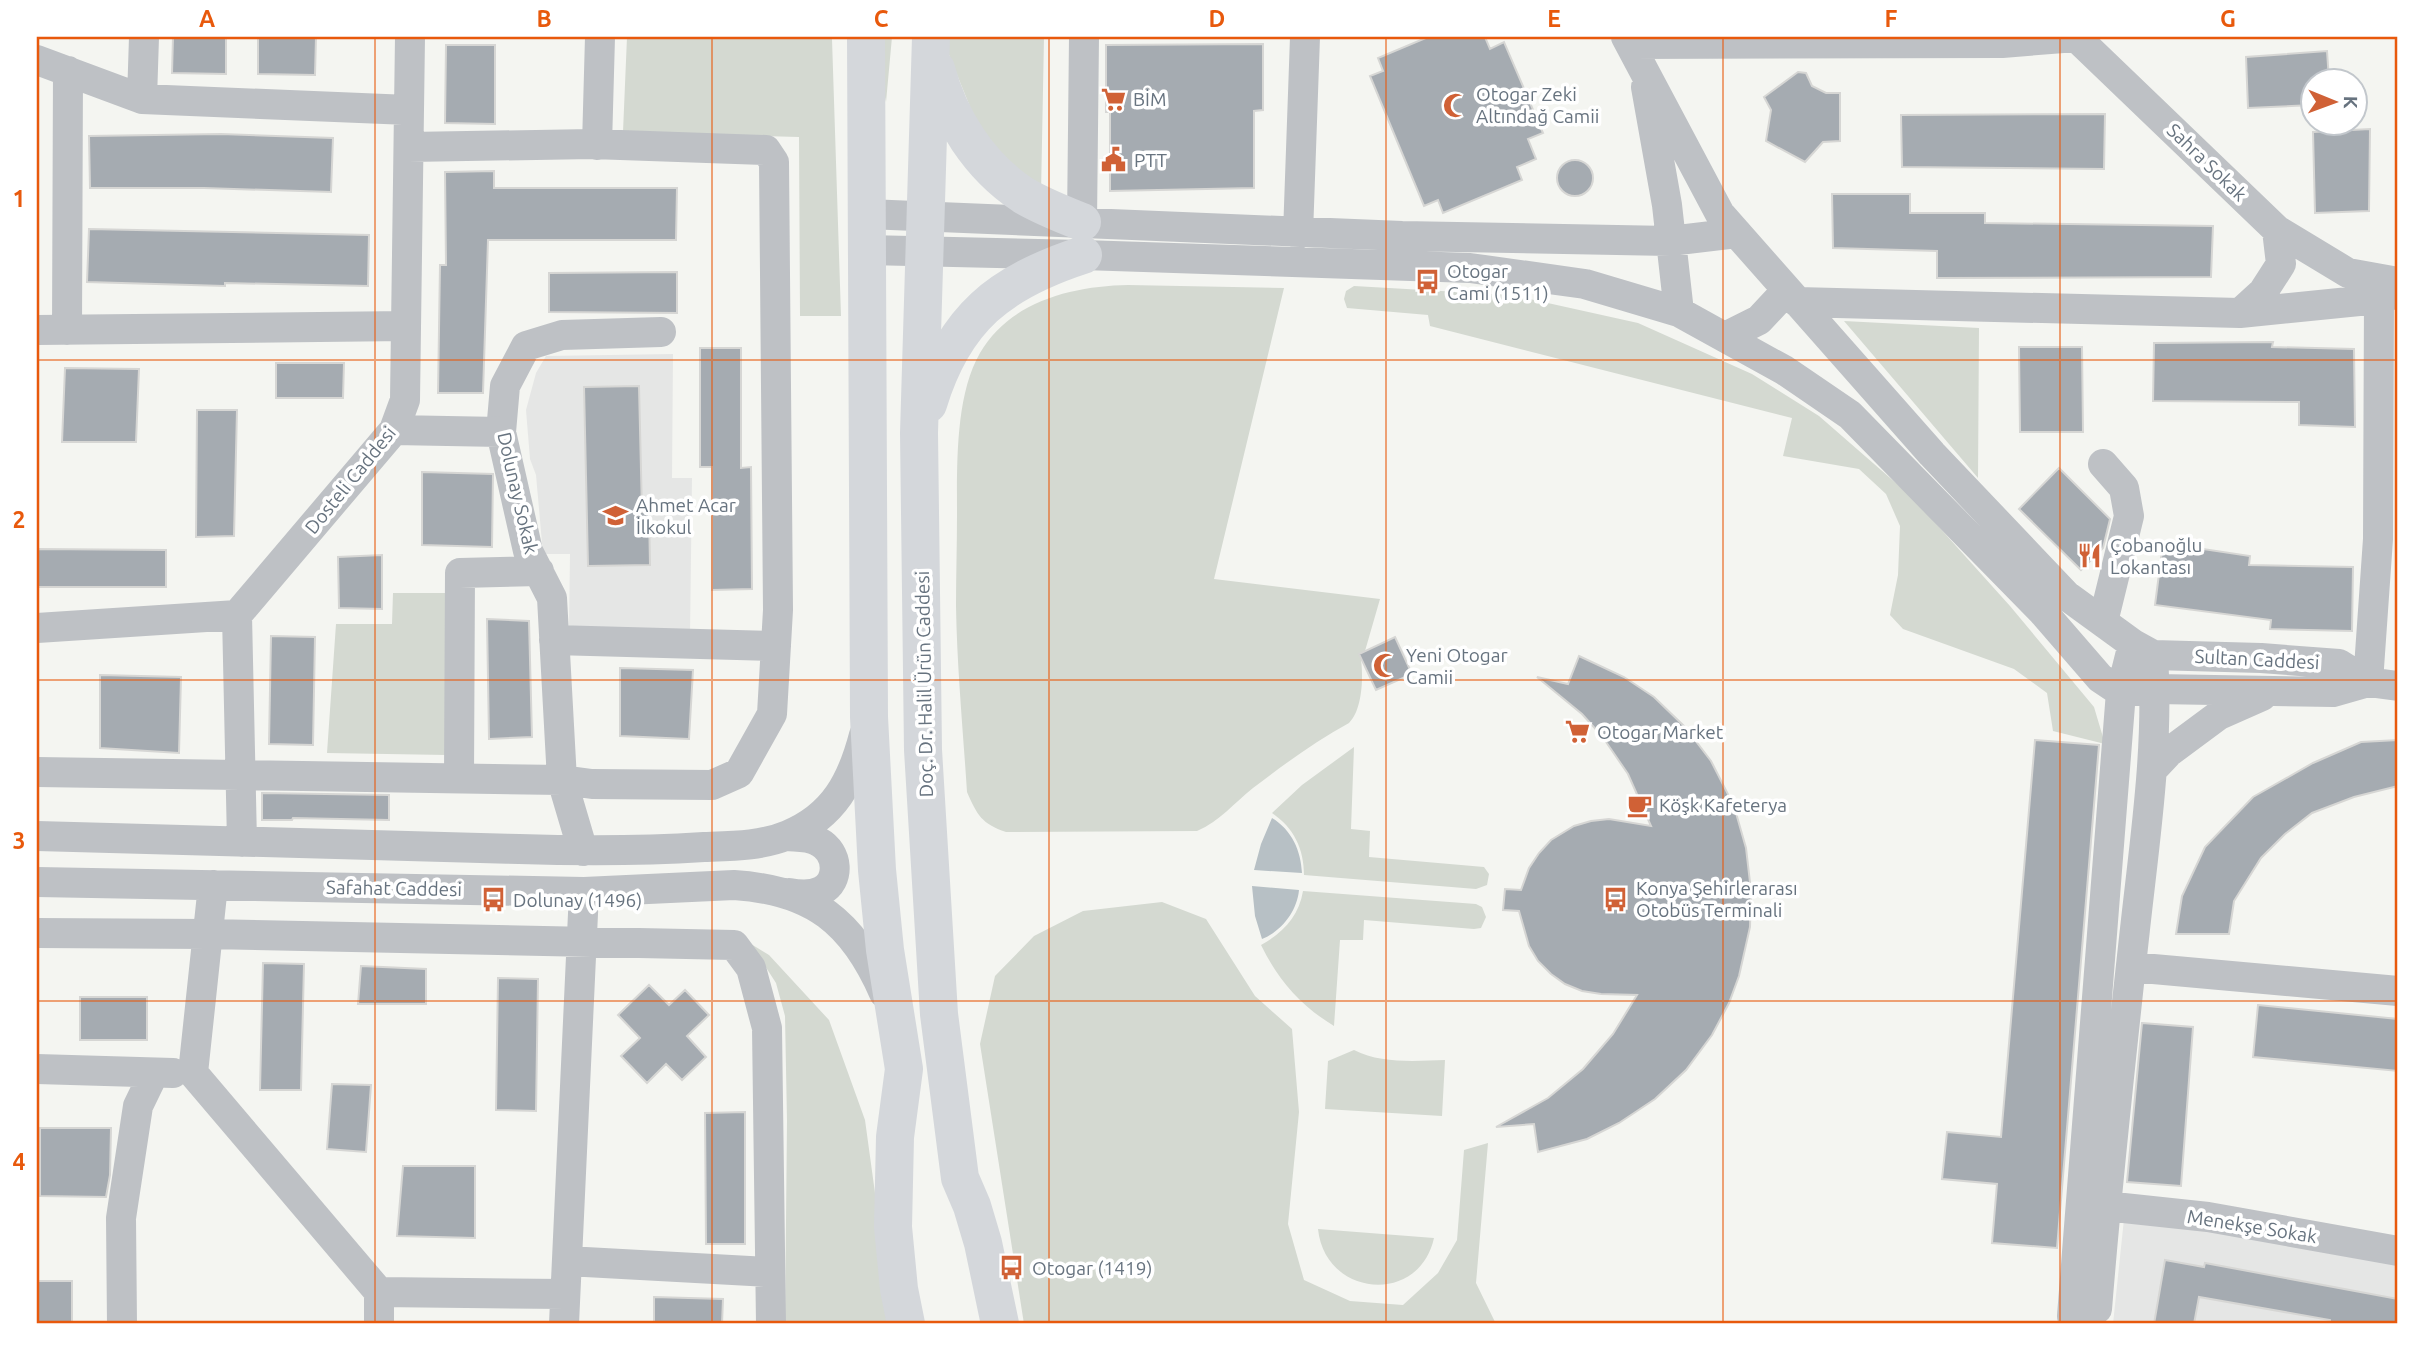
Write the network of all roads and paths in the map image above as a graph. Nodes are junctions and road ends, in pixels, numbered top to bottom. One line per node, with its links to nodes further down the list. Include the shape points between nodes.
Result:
1 (144, 37): 12 (street)
2 (410, 37): 13 (street, Dosteli Caddesi)
3 (600, 37): 14 (street)
4 (866, 37): 17 (main road)
5 (1084, 37): 21 (street)
6 (1306, 37): 20 (street)
7 (2076, 37): 9 (street, via 2002,43); 16 (street, Sahra Sokak)
8 (930, 42): 18 (main road, Doç. Dr. Halil Ürün Caddesi); 21 (main road, via 942,93 974,149 1001,177)
9 (1633, 49): 19 (street, via 1720,214); 22 (street, via 1667,205)
10 (37, 60): 11 (street)
11 (68, 71): 12 (street); 30 (street)
12 (142, 99): 13 (street)
13 (409, 110): 15 (street, Dosteli Caddesi)
14 (597, 145): 15 (street); 42 (street, via 766,150 774,162)
15 (409, 147): 28 (street, Dosteli Caddesi)
16 (2277, 230): 23 (street, Sahra Sokak, via 2348,273); 26 (street, via 2281,264 2263,292)
17 (867, 232): 18 (street); 27 (main road)
18 (924, 233): 21 (street); 35 (main road, Doç. Dr. Halil Ürün Caddesi)
19 (1737, 233): 22 (street); 24 (street)
20 (1298, 234): 21 (street); 22 (street)
21 (1082, 238): 25 (street, via 1470,268 1586,284); 35 (main road, via 998,294 975,316 941,368)
22 (1670, 241): 25 (street)
23 (2392, 291): 26 (street); 44 (street)
24 (1792, 296): 26 (street); 32 (street); 39 (street, via 1932,454 2067,596)
25 (1679, 312): 32 (street)
26 (2241, 313)
27 (868, 324): 35 (main road, via 884,315 899,323 904,404); 49 (main road)
28 (406, 326): 30 (street); 33 (street, Dosteli Caddesi, via 405,400)
29 (37, 330): 30 (street)
30 (67, 330)
31 (661, 332): 34 (street, Dolunay Sokak, via 562,335 526,346 505,386)
32 (1725, 337): 47 (street, via 1850,415 2042,611 2100,678)
33 (394, 430): 34 (street); 38 (street, Dosteli Caddesi)
34 (501, 432): 37 (street, Dolunay Sokak, via 528,551)
35 (919, 433): 83 (main road, Doç. Dr. Halil Ürün Caddesi, via 923,750 939,1014 960,1178 983,1243)
36 (2103, 464): 39 (street, via 2124,488 2129,516)
37 (539, 571): 41 (street, Dolunay Sokak, via 552,598); 53 (street, via 460,573)
38 (237, 615): 40 (street); 52 (street)
39 (2102, 622): 43 (street)
40 (37, 628)
41 (555, 640): 42 (street); 54 (street, Dolunay Sokak)
42 (776, 646): 54 (street, via 772,714 739,773 712,785 592,785)
43 (2143, 650): 44 (street, Sultan Caddesi, via 2339,664); 46 (street); 47 (street)
44 (2368, 682): 45 (street, Sultan Caddesi); 48 (street, via 2333,692)
45 (2398, 686)
46 (2156, 689): 47 (street); 48 (street); 50 (street)
47 (2121, 692): 72 (street, via 2072,1316 2097,1309)
48 (2272, 692): 50 (street, via 2219,715)
49 (869, 717): 56 (street, via 844,789 827,811); 68 (main road, via 877,870)
50 (2153, 769): 66 (street)
51 (37, 772): 52 (street)
52 (241, 775): 53 (street); 57 (street)
53 (459, 779): 54 (street)
54 (562, 780): 58 (street, Dolunay Sokak)
55 (37, 836): 57 (street)
56 (787, 836): 58 (street, via 731,846); 61 (street, via 819,842 831,851 836,865 824,890 811,895)
57 (242, 842): 58 (street)
58 (583, 851)
59 (37, 882): 60 (street, Safahat Caddesi)
60 (213, 885): 62 (street, Safahat Caddesi); 64 (street)
61 (778, 891): 62 (street, Safahat Caddesi, via 734,885); 68 (street, Safahat Caddesi, via 833,917 853,936)
62 (584, 892): 65 (street)
63 (37, 933): 64 (street)
64 (208, 934): 65 (street); 71 (street)
65 (583, 943): 74 (street); 75 (street, via 734,945 751,968 766,1028)
66 (2131, 967): 67 (street); 72 (street)
67 (2398, 991)
68 (896, 1020): 82 (main road, via 904,1069 895,1137 892,1227)
69 (37, 1069): 70 (street)
70 (154, 1073): 71 (street); 78 (street, via 138,1106 121,1218)
71 (193, 1073): 76 (street)
72 (2105, 1206): 73 (street, Menekşe Sokak, via 2208,1217)
73 (2398, 1251)
74 (567, 1261): 75 (street); 77 (street)
75 (770, 1272): 81 (street)
76 (379, 1292): 77 (street); 79 (street)
77 (565, 1294): 80 (street)
78 (122, 1324)
79 (379, 1324)
80 (564, 1324)
81 (771, 1324)
82 (906, 1324)
83 (1000, 1324)

